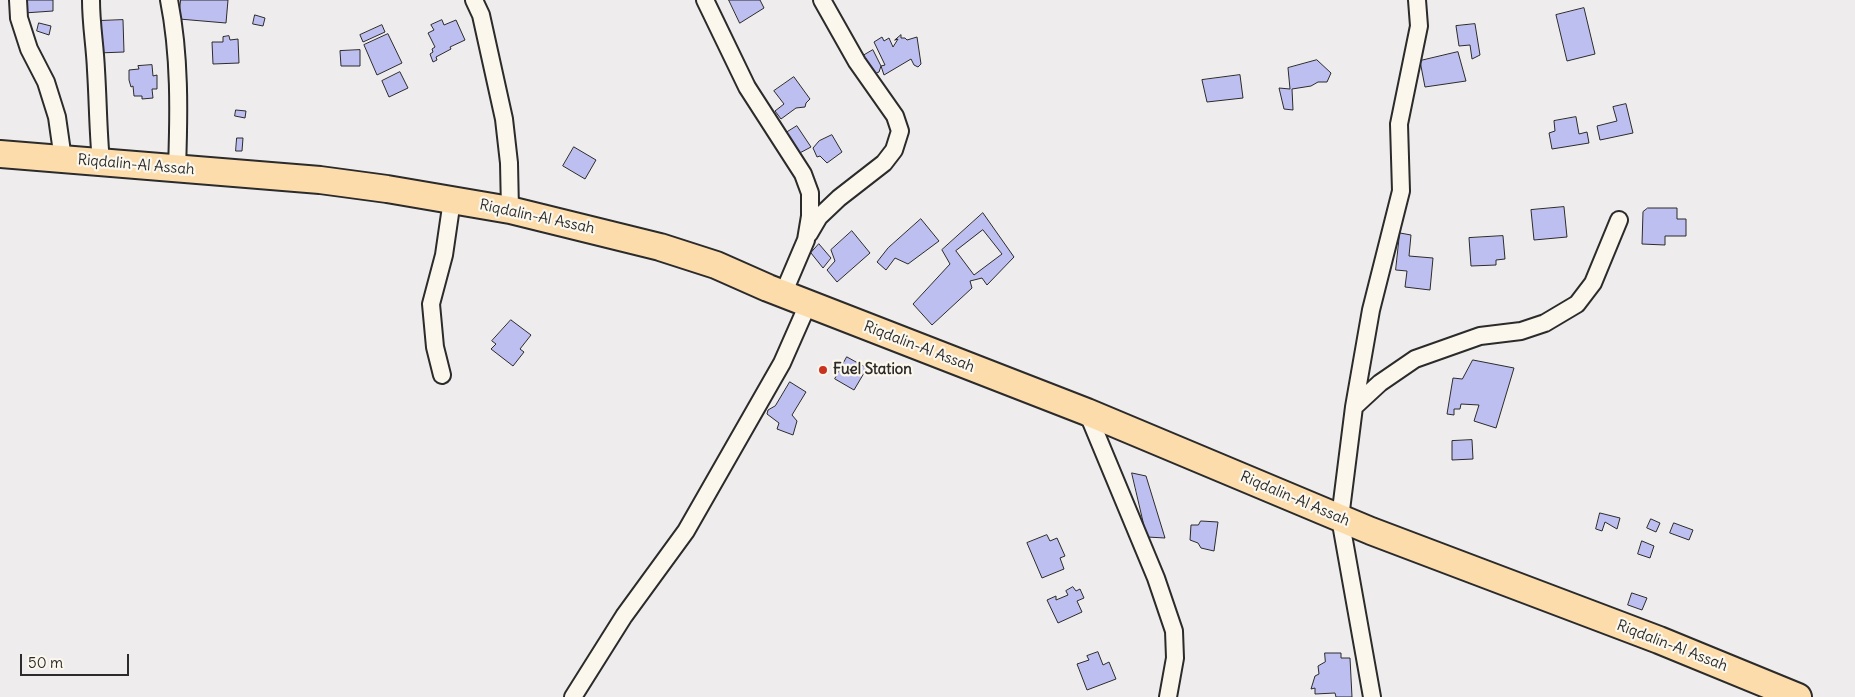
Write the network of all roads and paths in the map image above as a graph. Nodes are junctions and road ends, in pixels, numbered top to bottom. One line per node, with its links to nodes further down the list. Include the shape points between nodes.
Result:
1 (18, 0): 9 (street, via 19,18 57,117)
2 (91, 0): 10 (street, via 90,25 96,68)
3 (169, 0): 11 (street, via 178,103)
4 (474, 0): 13 (street, via 481,15 504,119)
5 (705, 0): 15 (street, via 747,87 803,174 810,193)
6 (822, 0): 15 (street, via 857,62 895,116 900,131 894,150 884,164 859,181 819,217)
7 (1417, 0): 19 (street, via 1419,26 1399,124 1400,191 1372,310)
8 (0, 154): 9 (main road, Riqdalin-Al Assah)
9 (63, 159): 10 (main road, Riqdalin-Al Assah)
10 (101, 162): 11 (main road, Riqdalin-Al Assah)
11 (177, 168): 12 (main road, Riqdalin-Al Assah, via 320,180)
12 (452, 200): 13 (main road, Riqdalin-Al Assah); 18 (street, via 444,255 431,304 435,347)
13 (510, 210): 16 (main road, Riqdalin-Al Assah, via 660,247 716,265)
14 (1619, 220): 19 (street, via 1593,283 1577,304 1546,323 1521,331 1480,336 1415,359 1380,382)
15 (806, 240): 16 (street)
16 (783, 294): 17 (main road, Riqdalin-Al Assah)
17 (808, 304): 20 (main road, Riqdalin-Al Assah); 22 (street, via 782,363 686,531 624,616)
18 (442, 375)
19 (1354, 407): 21 (street)
20 (1087, 412): 21 (main road, Riqdalin-Al Assah); 23 (street, via 1156,578 1174,631 1175,658)
21 (1340, 518): 24 (street); 25 (main road, Riqdalin-Al Assah)
22 (573, 697)
23 (1168, 697)
24 (1372, 697)
25 (1798, 697)

